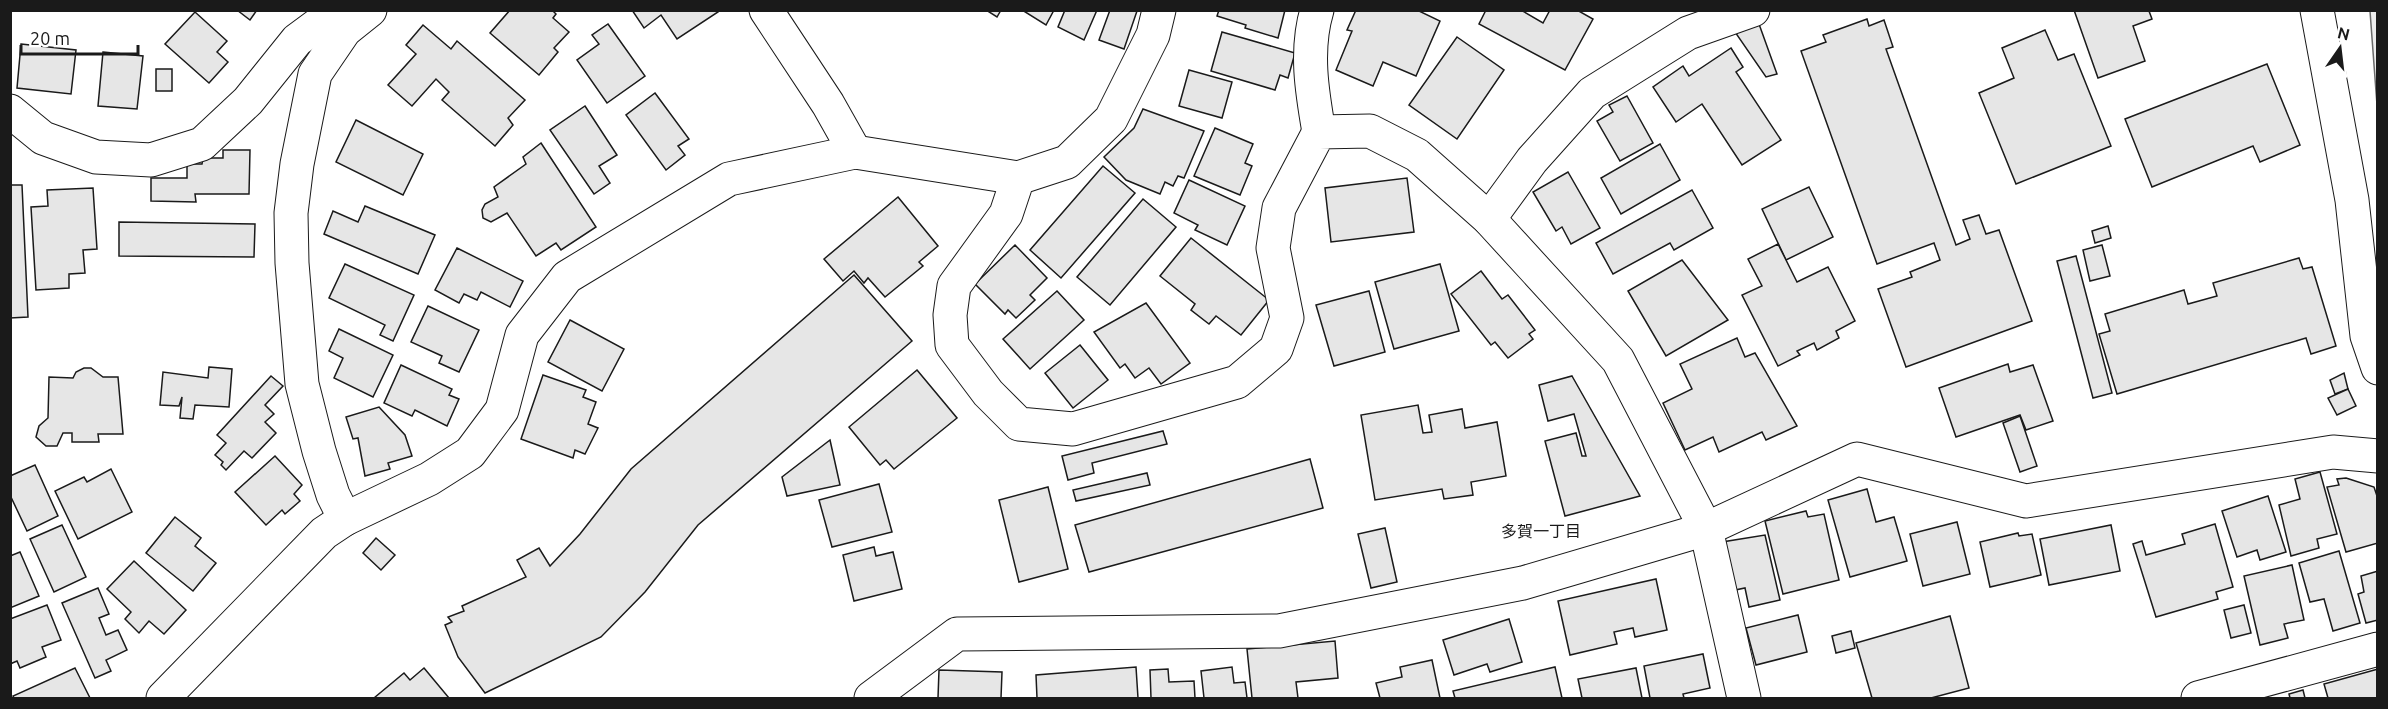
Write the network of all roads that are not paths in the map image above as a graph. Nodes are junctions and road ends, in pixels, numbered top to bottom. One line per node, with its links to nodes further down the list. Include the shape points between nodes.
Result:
1 (766, 10): 9 (street)
2 (1159, 10): 10 (street, via 1153,35 1111,118 1067,162)
3 (1317, 10): 8 (street, via 1312,26 1310,85)
4 (1753, 10): 11 (street, via 1688,33 1592,93 1532,160)
5 (2317, 10): 12 (street, via 2352,200 2367,336)
6 (358, 20): 7 (street, via 320,23 297,40 248,101 202,144 151,160 96,157 43,138); 14 (street, via 315,74 291,213 302,384 333,495)
7 (10, 111)
8 (1319, 132): 10 (street, via 1279,208 1274,248 1287,318 1276,349 1237,382 1073,429 1019,424 988,393 952,345 950,315 954,286 1006,214); 11 (street, via 1370,131 1417,155)
9 (855, 152): 10 (street); 14 (street, via 729,179 567,278 522,335 502,410 470,453 429,479)
10 (1018, 178)
11 (1489, 219): 15 (street, via 1617,360)
12 (2378, 368)
13 (2378, 456): 15 (street, via 2333,452 2026,501 1857,459)
14 (345, 519): 17 (street, via 324,533)
15 (1706, 529): 18 (street, via 1523,583 1279,631 957,634); 19 (street)
16 (2378, 649): 20 (street)
17 (163, 699)
18 (871, 699)
19 (1744, 699)
20 (2198, 699)

